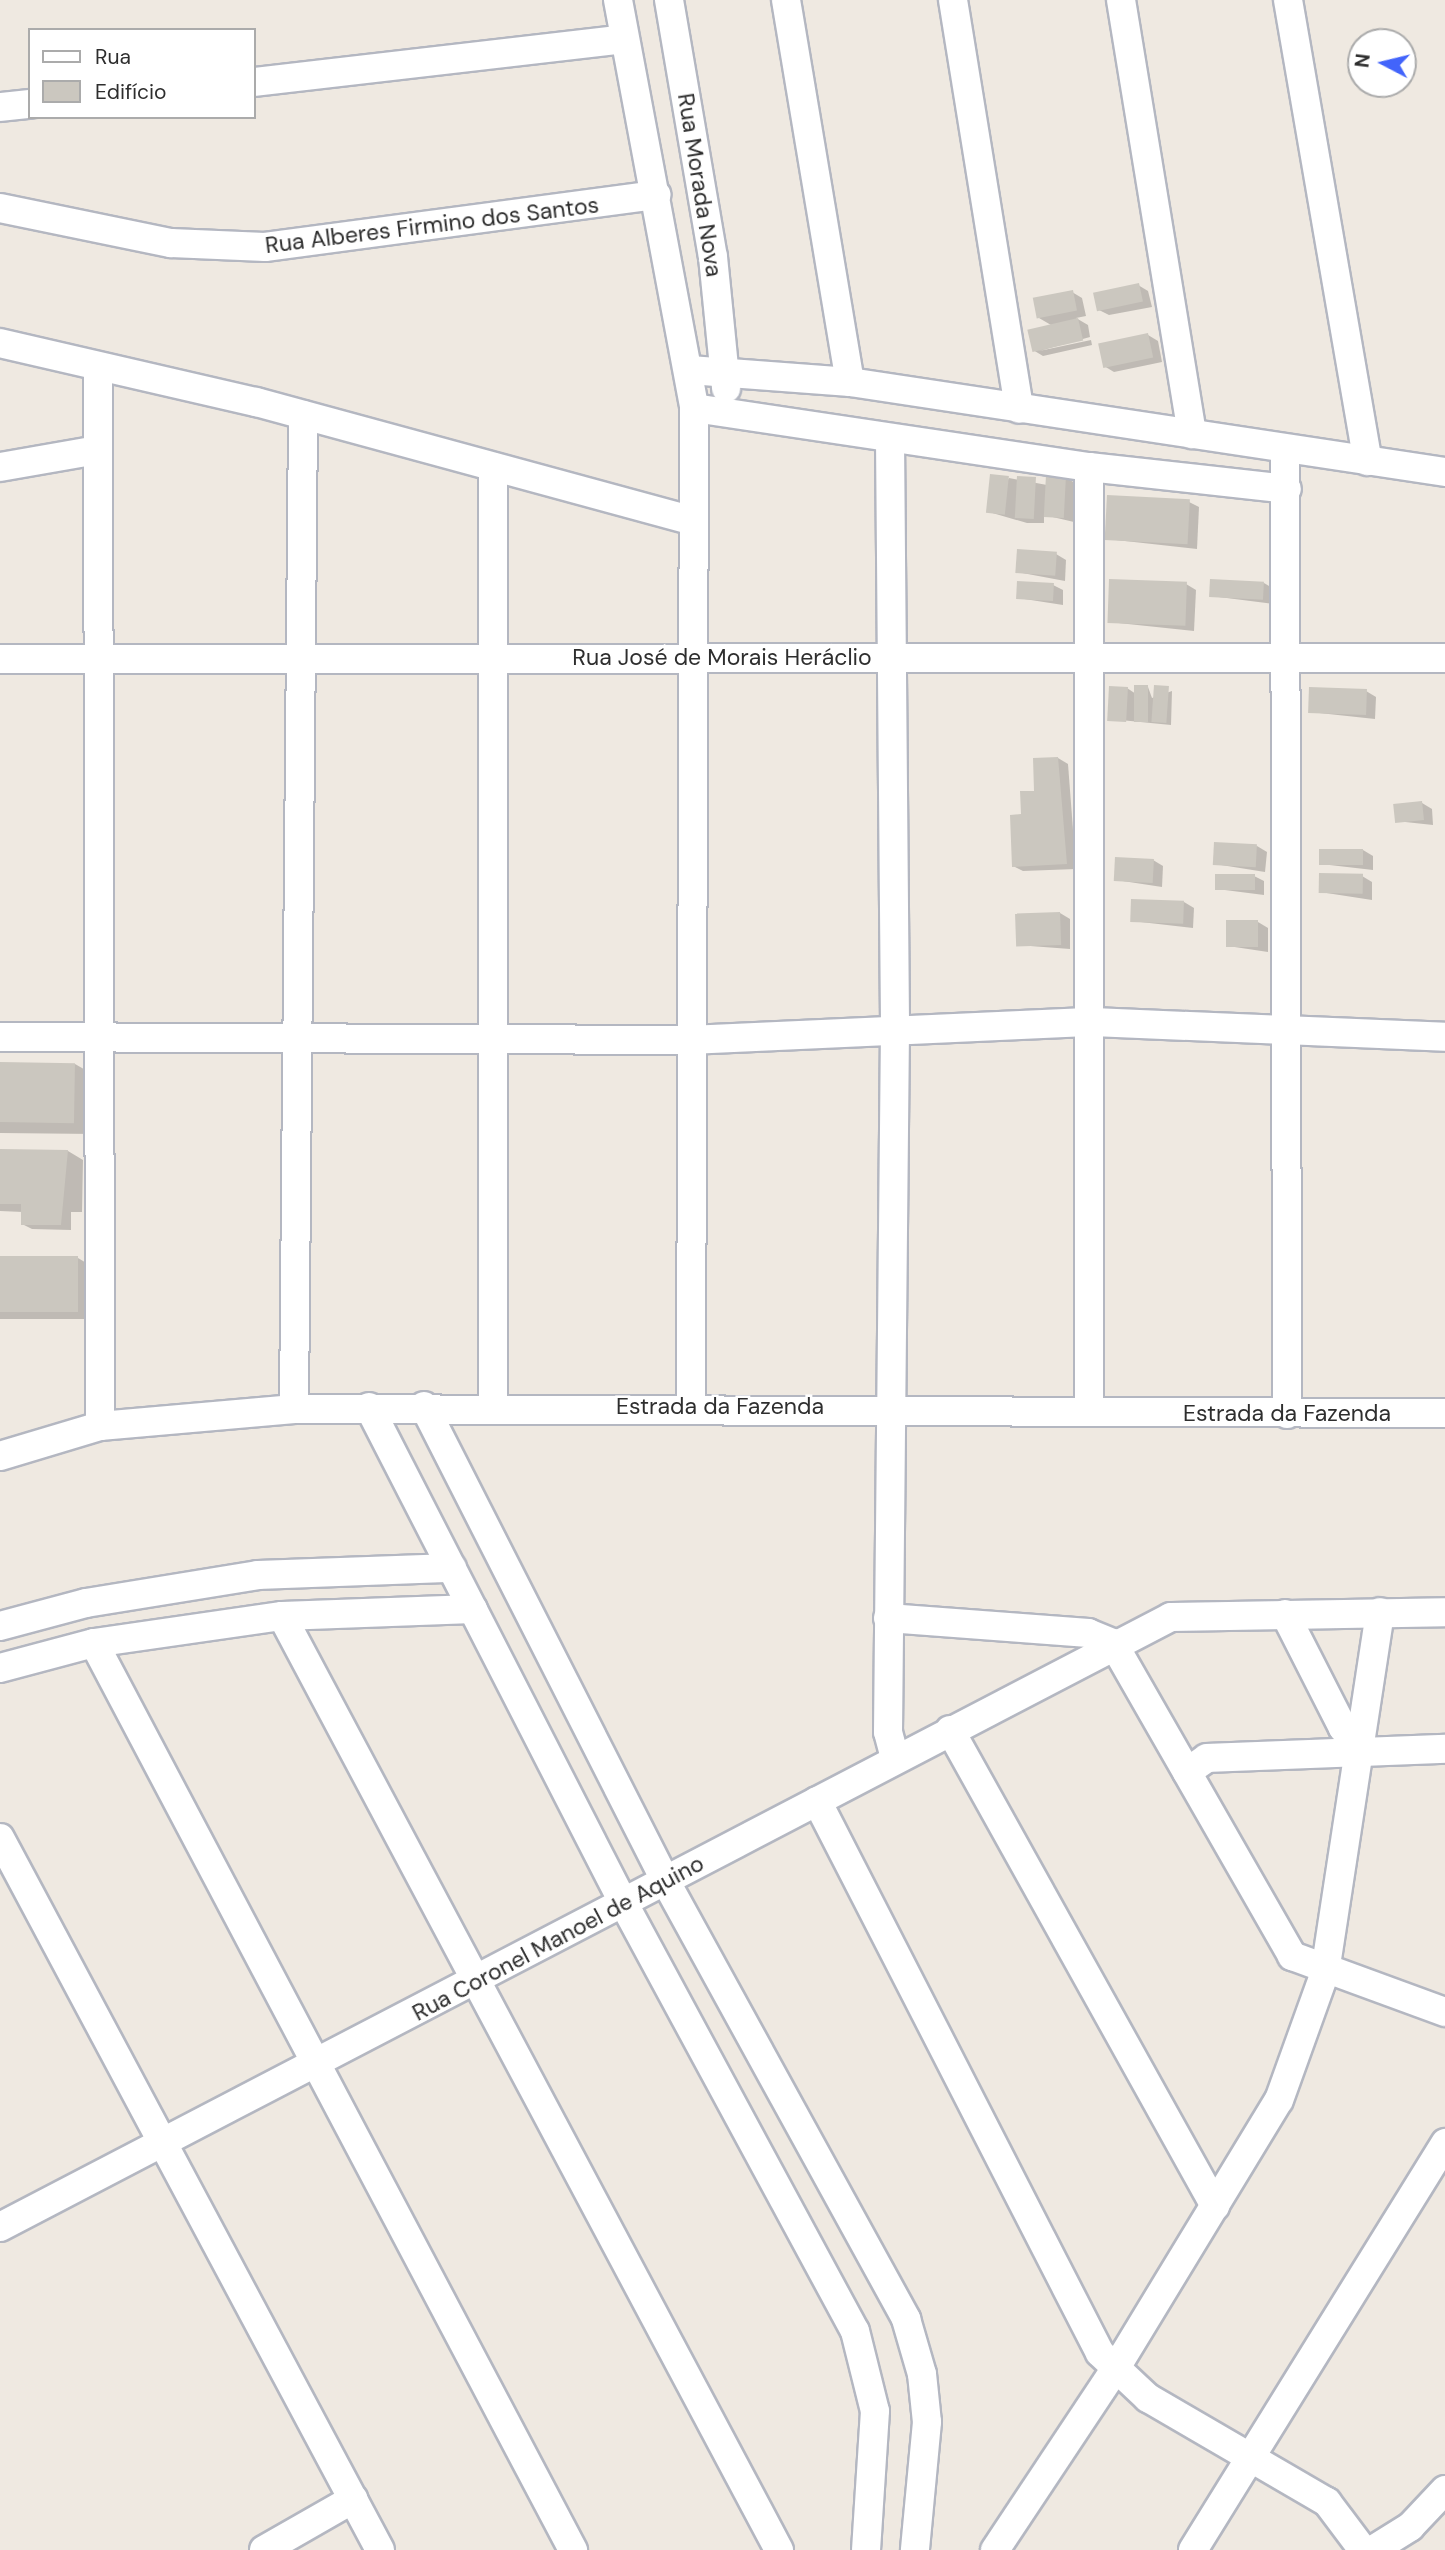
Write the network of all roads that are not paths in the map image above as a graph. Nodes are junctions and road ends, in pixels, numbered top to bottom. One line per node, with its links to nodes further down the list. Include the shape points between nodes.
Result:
1 (618, 0): 7 (street)
2 (669, 0): 16 (street, Rua Morada Nova, via 713,257)
3 (786, 0): 17 (street)
4 (953, 0): 19 (street)
5 (1121, 0): 22 (street)
6 (1288, 0): 26 (street)
7 (624, 39): 8 (street); 11 (street)
8 (256, 82)
9 (28, 104): 10 (street)
10 (0, 107)
11 (657, 195): 12 (street, Rua Alberes Firmino dos Santos, via 265,247 171,243); 15 (street)
12 (0, 208)
13 (1, 335): 14 (street)
14 (98, 368): 21 (street); 25 (street)
15 (690, 370): 16 (street); 18 (street)
16 (725, 372): 17 (street); 20 (street, Rua Morada Nova)
17 (849, 382): 19 (street)
18 (694, 408): 20 (street); 32 (street)
19 (1018, 409): 22 (street)
20 (727, 414): 23 (street)
21 (303, 415): 28 (street); 33 (street)
22 (1192, 434): 24 (street)
23 (890, 439): 29 (street); 37 (street)
24 (1285, 449): 26 (street); 31 (street)
25 (97, 450): 27 (street); 35 (street)
26 (1368, 461): 30 (street)
27 (0, 467)
28 (493, 467): 32 (street); 34 (street)
29 (1089, 467): 31 (street); 38 (street)
30 (1445, 472)
31 (1287, 489): 36 (street)
32 (690, 520): 41 (street)
33 (299, 654): 34 (street, Rua José de Morais Heráclio); 35 (street, Rua José de Morais Heráclio); 47 (street)
34 (492, 655): 41 (street, Rua José de Morais Heráclio); 49 (street)
35 (95, 656): 40 (street, Rua José de Morais Heráclio); 46 (street)
36 (1289, 657): 38 (street, Rua José de Morais Heráclio); 39 (street, Rua José de Morais Heráclio); 44 (street)
37 (895, 658): 38 (street, Rua José de Morais Heráclio); 41 (street, Rua José de Morais Heráclio); 43 (street)
38 (1087, 658): 42 (street)
39 (1445, 658)
40 (0, 659)
41 (690, 660): 50 (street)
42 (1093, 1022): 43 (street); 44 (street); 57 (street)
43 (894, 1029): 50 (street); 55 (street)
44 (1288, 1032): 48 (street); 59 (street)
45 (0, 1037): 46 (street)
46 (96, 1037): 47 (street); 60 (street)
47 (295, 1037): 49 (street); 56 (street)
48 (1445, 1037)
49 (493, 1039): 50 (street); 51 (street)
50 (689, 1040): 54 (street)
51 (493, 1405): 52 (street, Estrada da Fazenda); 54 (street, Estrada da Fazenda)
52 (424, 1406): 53 (street, Estrada da Fazenda); 80 (street)
53 (369, 1407): 56 (street, Estrada da Fazenda); 62 (street)
54 (691, 1407): 55 (street, Estrada da Fazenda)
55 (889, 1407): 57 (street, Estrada da Fazenda); 68 (street)
56 (294, 1409): 60 (street, Estrada da Fazenda)
57 (1089, 1411): 59 (street, Estrada da Fazenda)
58 (1445, 1413): 59 (street, Estrada da Fazenda)
59 (1287, 1414)
60 (100, 1426): 61 (street, Estrada da Fazenda)
61 (0, 1456)
62 (452, 1568): 63 (street); 69 (street, via 258,1575 86,1603)
63 (473, 1609): 67 (street); 81 (street)
64 (1380, 1612): 65 (street, Rua Coronel Manoel de Aquino); 66 (street, Rua Coronel Manoel de Aquino); 75 (street)
65 (1445, 1612)
66 (1285, 1614): 71 (street, Rua Coronel Manoel de Aquino, via 1171,1617); 75 (street, via 1343,1728)
67 (282, 1616): 70 (street); 83 (street)
68 (888, 1618): 71 (street, via 1088,1633); 76 (street, via 888,1732)
69 (0, 1626)
70 (94, 1643): 72 (street); 85 (street)
71 (1113, 1643): 73 (street, Rua Coronel Manoel de Aquino); 77 (street)
72 (0, 1668)
73 (950, 1730): 76 (street, Rua Coronel Manoel de Aquino); 88 (street)
74 (1445, 1749): 75 (street)
75 (1364, 1751): 77 (street, via 1208,1758); 82 (street)
76 (895, 1759): 78 (street, Rua Coronel Manoel de Aquino)
77 (1187, 1772): 82 (street, via 1292,1956)
78 (817, 1801): 80 (street, Rua Coronel Manoel de Aquino); 90 (street)
79 (0, 1838): 86 (street)
80 (666, 1882): 81 (street, Rua Coronel Manoel de Aquino); 99 (street, via 905,2319 922,2374 927,2422)
81 (624, 1903): 83 (street, Rua Coronel Manoel de Aquino); 98 (street, via 863,2348 875,2411)
82 (1325, 1972): 84 (street); 88 (street, via 1279,2100)
83 (475, 1981): 85 (street, Rua Coronel Manoel de Aquino); 97 (street)
84 (1445, 2012)
85 (318, 2063): 86 (street, Rua Coronel Manoel de Aquino); 96 (street)
86 (166, 2140): 89 (street, Rua Coronel Manoel de Aquino); 93 (street)
87 (1445, 2143): 91 (street)
88 (1215, 2206): 90 (street)
89 (3, 2217)
90 (1114, 2371): 91 (street, via 1189,2423); 100 (street)
91 (1253, 2455): 101 (street); 102 (street, via 1327,2502)
92 (1445, 2490): 103 (street, via 1410,2527)
93 (353, 2499): 94 (street); 95 (street)
94 (264, 2550)
95 (380, 2550)
96 (573, 2550)
97 (779, 2550)
98 (866, 2550)
99 (915, 2550)
100 (995, 2550)
101 (1193, 2550)
102 (1363, 2550)
103 (1373, 2550)

